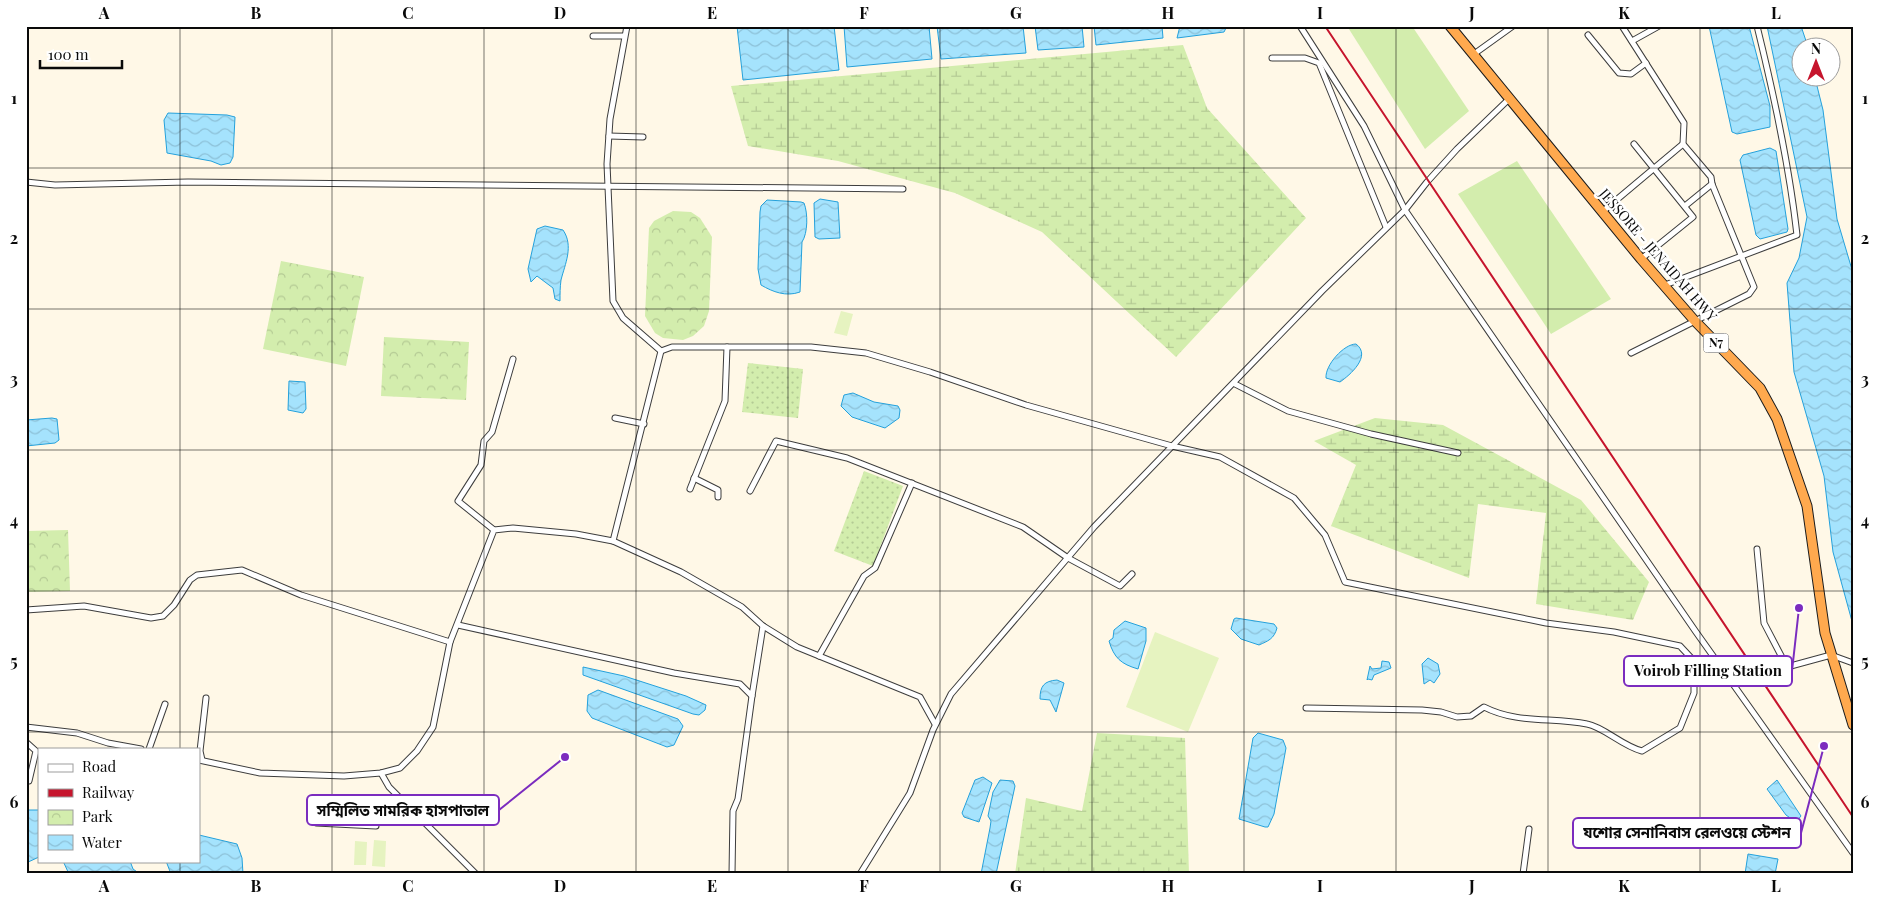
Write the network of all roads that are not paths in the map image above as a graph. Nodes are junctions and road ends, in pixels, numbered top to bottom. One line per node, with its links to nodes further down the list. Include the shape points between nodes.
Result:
1 (626, 26): 10 (street)
2 (1300, 26): 26 (street, via 1364,126)
3 (1450, 26): 12 (highway, JESSORE - JENAIDAH HWY / N7)
4 (1513, 26): 12 (street)
5 (1622, 26): 11 (street)
6 (1659, 26): 11 (street)
7 (1758, 26): 29 (street, via 1792,194 1797,235)
8 (1588, 34): 14 (street, via 1619,73 1631,74)
9 (593, 36): 10 (street)
10 (624, 36): 16 (street)
11 (1632, 41): 14 (street)
12 (1474, 54): 15 (highway, JESSORE - JENAIDAH HWY / N7)
13 (1272, 58): 28 (street, via 1305,58 1319,63)
14 (1646, 63): 19 (street, via 1684,123)
15 (1509, 99): 26 (street, via 1445,162); 27 (highway, JESSORE - JENAIDAH HWY / N7)
16 (609, 136): 17 (street); 23 (street)
17 (643, 136)
18 (1634, 144): 20 (street)
19 (1683, 144): 20 (street); 22 (street, via 1711,177)
20 (1654, 168): 25 (street); 27 (street)
21 (26, 182): 23 (street, via 55,185 188,182)
22 (1712, 184): 25 (street); 29 (street)
23 (609, 185): 24 (street); 34 (street, via 613,301 622,318)
24 (903, 189)
25 (1685, 206): 30 (street, via 1693,217)
26 (1405, 210): 28 (street); 75 (street)
27 (1602, 212): 30 (highway, JESSORE - JENAIDAH HWY / N7)
28 (1386, 227): 37 (street)
29 (1742, 256): 31 (street); 32 (street, via 1754,287 1749,294)
30 (1641, 259): 31 (highway, JESSORE - JENAIDAH HWY / N7)
31 (1664, 285): 32 (highway, JESSORE - JENAIDAH HWY / N7)
32 (1695, 321): 35 (street); 56 (highway, JESSORE - JENAIDAH HWY / N7, via 1760,388 1777,419 1807,506)
33 (727, 347): 34 (street, via 672,347); 40 (street, via 811,347 866,353 1026,405); 42 (street, via 726,401)
34 (661, 352): 39 (street)
35 (1631, 353)
36 (512, 359): 47 (street, via 492,432 484,441 481,465 458,502)
37 (1235, 384): 40 (street); 41 (street, via 1288,411)
38 (615, 418): 39 (street)
39 (644, 424): 48 (street)
40 (1172, 446): 50 (street); 62 (street, via 1220,457 1294,498 1325,535 1345,582 1546,624 1614,632 1680,646 1694,661 1694,693 1680,728 1642,751 1629,748 1589,724 1531,720 1484,707 1471,716 1457,717 1422,710)
41 (1458, 453)
42 (694, 478): 44 (street); 46 (street, via 718,490)
43 (912, 483): 45 (street, via 847,458 776,441); 50 (street, via 1023,527); 57 (street, via 874,568 864,576)
44 (690, 489)
45 (750, 491)
46 (718, 497)
47 (494, 530): 48 (street, via 513,528); 53 (street)
48 (613, 541): 54 (street, via 681,572 742,606)
49 (1757, 550): 56 (street, via 1764,623 1787,666)
50 (1068, 558): 51 (street, via 1120,586); 63 (street, via 951,694)
51 (1132, 574)
52 (26, 610): 55 (street, via 84,606 152,618 163,616 198,574 242,570 301,595)
53 (458, 625): 55 (street); 59 (street, via 665,671 740,684)
54 (763, 626): 57 (street); 59 (street)
55 (450, 642): 70 (street, via 433,727 417,751 400,768)
56 (1831, 655): 58 (street); 64 (highway, JESSORE - JENAIDAH HWY / N7)
57 (819, 656): 63 (street, via 920,697)
58 (1853, 663)
59 (752, 696): 77 (street, via 738,799 733,811)
60 (206, 698): 69 (street)
61 (165, 704): 68 (street)
62 (1306, 708)
63 (935, 724): 78 (street, via 910,793)
64 (1853, 724)
65 (26, 727): 67 (street, via 77,733)
66 (26, 742): 71 (street, via 36,751)
67 (136, 748)
68 (149, 748)
69 (200, 760): 70 (street, via 260,773 344,776)
70 (381, 773): 76 (street, via 389,787)
71 (29, 781)
72 (316, 823): 73 (street)
73 (376, 826)
74 (1529, 829): 79 (street)
75 (1853, 853)
76 (476, 874)
77 (732, 874)
78 (860, 874)
79 (1523, 874)

